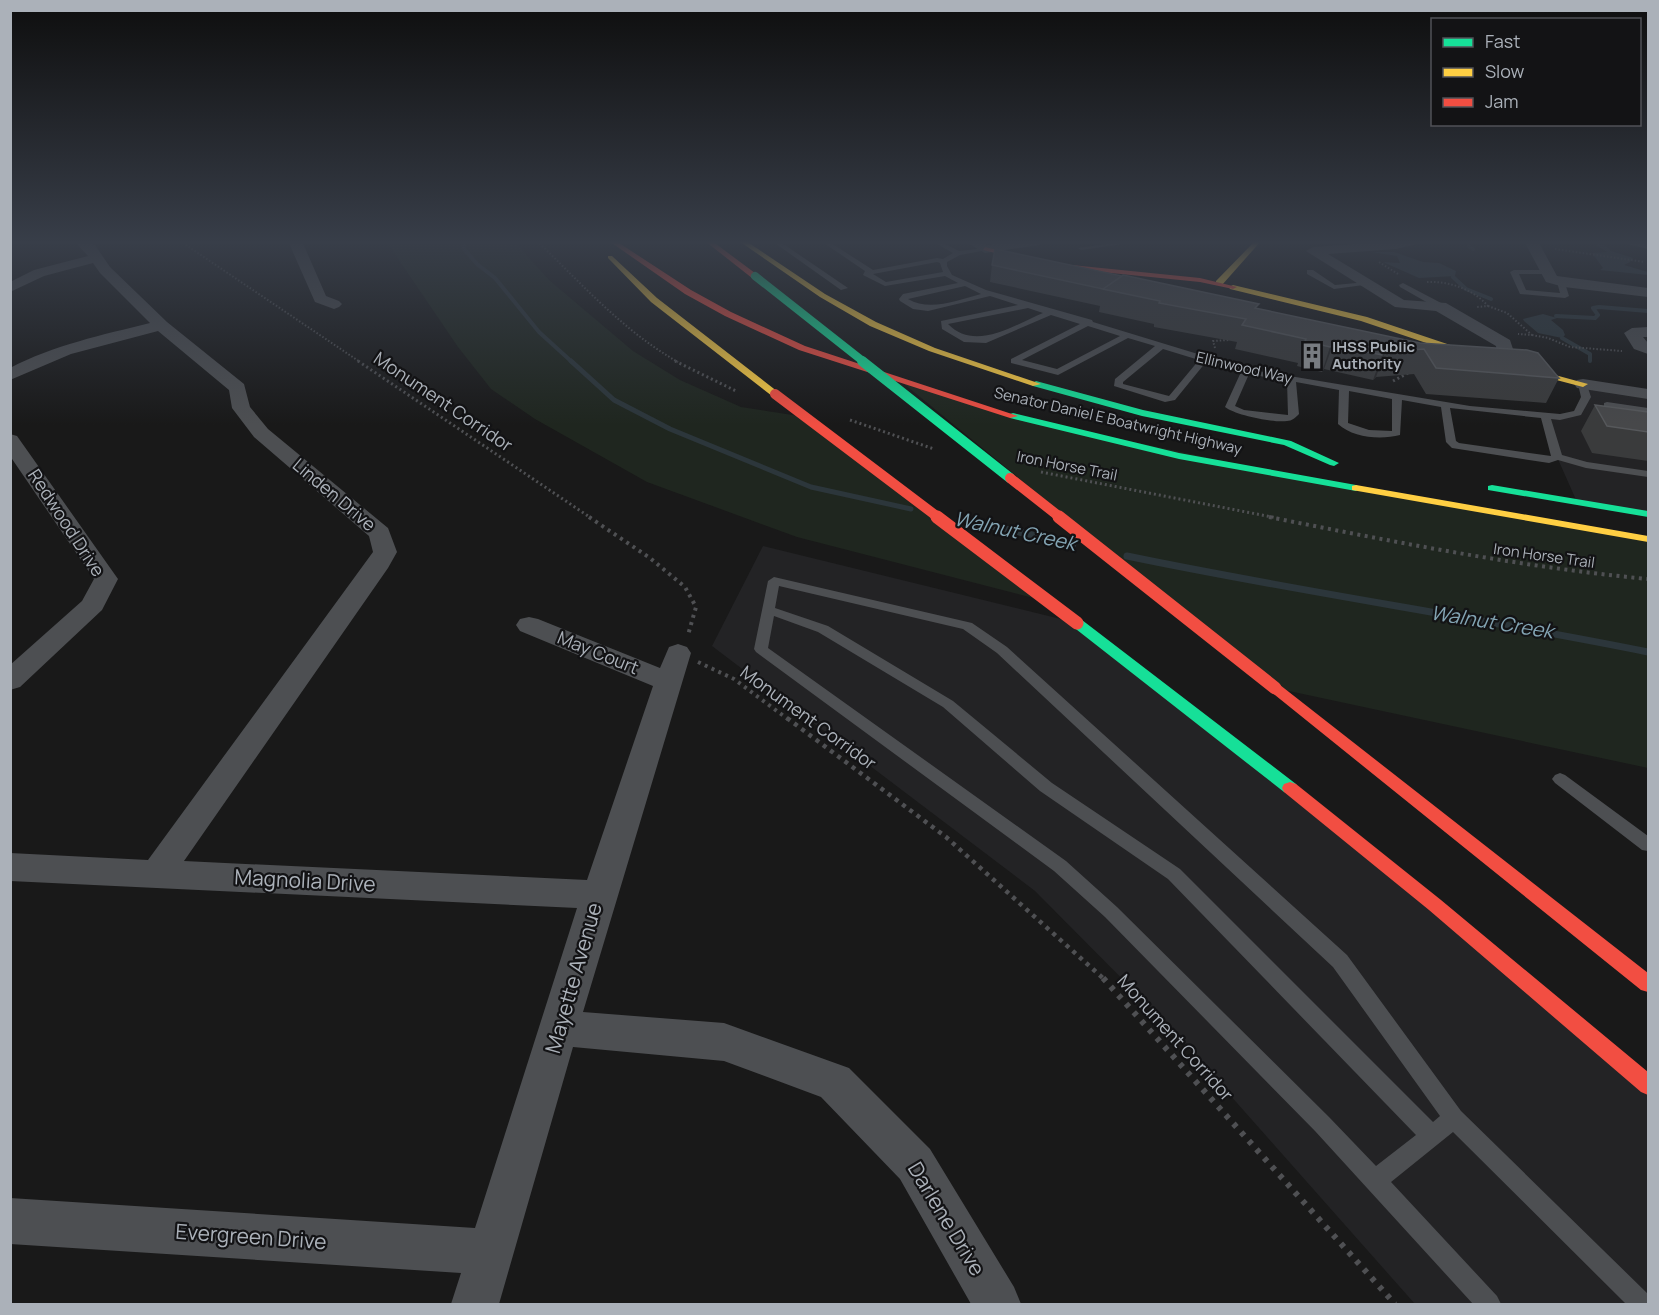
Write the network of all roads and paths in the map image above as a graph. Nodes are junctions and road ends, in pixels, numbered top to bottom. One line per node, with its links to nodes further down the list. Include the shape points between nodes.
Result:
1 (138, 302): 22 (street, Linden Drive)
2 (271, 302): 63 (path, Monument Corridor, via 650,558 685,587 696,607 687,639)
3 (329, 302): 15 (street)
4 (599, 302): 41 (path, via 658,351)
5 (657, 302): 72 (main road, bridge, via 1228,740 1435,905)
6 (708, 302): 57 (main road, Senator Daniel E Boatwright Highway, via 776,337 831,358 1016,417 1241,468)
7 (788, 302): 70 (main road, bridge)
8 (832, 302): 49 (main road, Senator Daniel E Boatwright Highway, via 921,345 1076,396 1287,443 1340,464)
9 (908, 302): 10 (lane, via 928,309)
10 (955, 302)
11 (1019, 302): 16 (lane, Ellinwood Way)
12 (1303, 302): 34 (main road)
13 (1397, 302): 17 (street)
14 (1434, 302): 17 (lane)
15 (334, 304)
16 (1028, 305): 19 (lane, Ellinwood Way); 19 (lane, via 944,323 967,340 986,340)
17 (1440, 306): 26 (street)
18 (1488, 306): 24 (path, via 1507,313)
19 (1051, 312): 21 (lane, Ellinwood Way)
20 (791, 321): 31 (main road)
21 (1089, 322): 25 (lane, Ellinwood Way); 25 (lane, via 1014,361 1058,372)
22 (161, 325): 37 (street, via 87,343 33,362); 68 (street, Linden Drive, via 238,388 241,408 261,433 380,533 385,552)
23 (1648, 332): 29 (street, via 1632,333)
24 (1532, 334): 26 (path); 30 (path, via 1570,348)
25 (1128, 335): 28 (lane, Ellinwood Way)
26 (1492, 336): 34 (street, via 1504,344 1506,355)
27 (1238, 339): 32 (path, via 1213,342 1214,349)
28 (1161, 346): 32 (lane, Ellinwood Way); 33 (lane, via 1118,381 1119,386 1172,398)
29 (1648, 350)
30 (1626, 352)
31 (880, 355)
32 (1188, 355): 33 (lane, Ellinwood Way)
33 (1204, 359): 36 (lane, Ellinwood Way)
34 (1498, 363): 39 (main road)
35 (1411, 368): 43 (path, via 1410,373 1393,381)
36 (1246, 370): 38 (lane, Ellinwood Way); 38 (lane, via 1230,407 1242,412 1291,417)
37 (10, 375)
38 (1291, 379): 40 (lane, Ellinwood Way)
39 (1583, 384): 42 (street); 47 (lane, Ellinwood Way, via 1586,397 1578,412)
40 (1344, 388): 43 (lane, Ellinwood Way); 43 (lane, via 1343,424 1354,430 1397,433)
41 (743, 394)
42 (1648, 394)
43 (1403, 398): 44 (lane, Ellinwood Way)
44 (1445, 405): 47 (lane, Ellinwood Way); 52 (lane, via 1451,442 1456,446 1549,460)
45 (1607, 405): 46 (lane)
46 (1648, 411)
47 (1545, 416): 52 (lane)
48 (844, 418): 51 (path)
49 (1127, 424)
50 (10, 440): 62 (street, Redwood Drive, via 106,579 93,605)
51 (938, 450)
52 (1557, 457): 54 (lane)
53 (1040, 472): 58 (path, Iron Horse Trail, via 1448,552)
54 (1648, 474)
55 (1473, 485): 56 (main road)
56 (1648, 514)
57 (1648, 539)
58 (1648, 579)
59 (769, 610): 73 (lane, via 774,581 968,626 1002,650 1340,961); 74 (lane, via 823,629 948,704 1046,787 1174,874); 75 (lane, via 761,649 1060,866 1111,912)
60 (529, 625): 63 (street, May Court)
61 (10, 653): 62 (street)
62 (39, 654): 64 (street, Redwood Drive)
63 (673, 667): 69 (street, Mayette Avenue); 80 (path, Monument Corridor, via 734,679 946,837 1092,969)
64 (10, 681)
65 (1560, 779): 66 (lane)
66 (1648, 845)
67 (10, 867): 68 (street, Magnolia Drive)
68 (157, 874): 69 (street, Magnolia Drive)
69 (599, 895): 71 (street, Mayette Avenue)
70 (1648, 984)
71 (560, 1028): 77 (street, Mayette Avenue); 79 (street, Darlene Drive, via 724,1042 835,1082 915,1164)
72 (1648, 1085)
73 (1454, 1118): 74 (lane); 82 (lane)
74 (1432, 1136): 75 (lane)
75 (1374, 1180): 81 (lane)
76 (10, 1221): 77 (street, Evergreen Drive)
77 (490, 1252): 78 (street, Mayette Avenue)
78 (475, 1305)
79 (997, 1305)
80 (1395, 1305)
81 (1489, 1305)
82 (1642, 1305)

